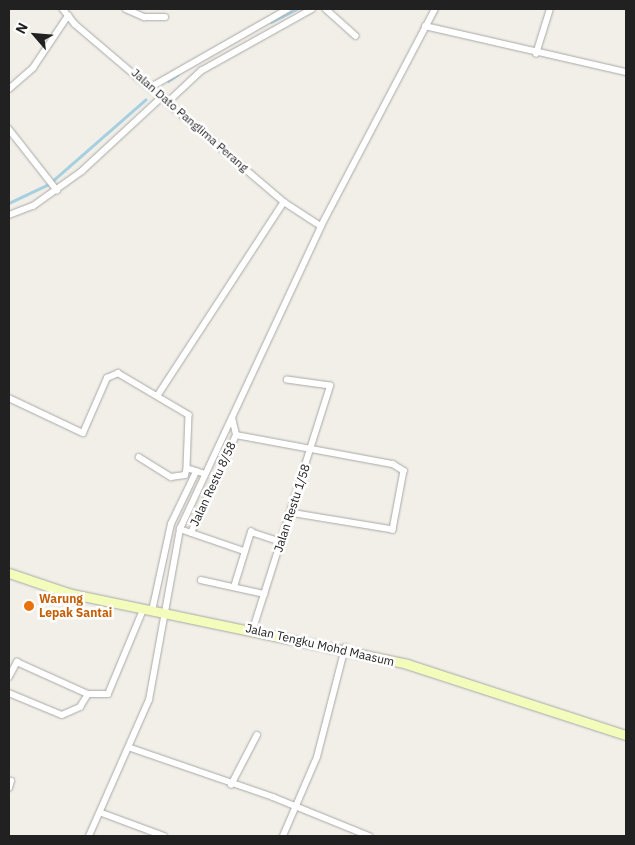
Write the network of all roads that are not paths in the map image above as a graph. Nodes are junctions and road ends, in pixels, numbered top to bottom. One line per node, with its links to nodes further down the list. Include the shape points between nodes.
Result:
1 (63, 9): 8 (street, Jalan Dato Panglima Perang)
2 (126, 9): 9 (street, via 144,17)
3 (288, 9): 14 (street)
4 (312, 9): 17 (street, via 201,71)
5 (326, 9): 11 (street)
6 (435, 9): 10 (street)
7 (550, 9): 12 (street)
8 (68, 16): 14 (street, Jalan Dato Panglima Perang); 15 (street, via 33,68)
9 (165, 17)
10 (425, 26): 12 (street); 22 (street)
11 (356, 36)
12 (536, 54): 13 (street)
13 (626, 72)
14 (153, 86): 16 (street, Jalan Dato Panglima Perang)
15 (9, 89)
16 (163, 96): 17 (street, Jalan Dato Panglima Perang); 19 (street)
17 (169, 101): 20 (street, Jalan Dato Panglima Perang)
18 (9, 129): 19 (street)
19 (53, 185): 21 (street)
20 (284, 202): 22 (street, Jalan Dato Panglima Perang); 24 (street)
21 (9, 215)
22 (321, 226): 26 (street)
23 (287, 380): 28 (street, Jalan Restu 1/58, via 330,386)
24 (158, 395): 25 (street, via 112,374 83,433); 30 (street, via 191,419)
25 (9, 398)
26 (232, 418): 27 (street); 32 (street)
27 (236, 434): 28 (street); 35 (street, Jalan Restu 8/58)
28 (311, 448): 33 (street, Jalan Restu 1/58); 33 (street, via 393,464 404,471 393,530)
29 (139, 457): 30 (street, via 171,477 181,476)
30 (187, 468): 31 (street)
31 (196, 472): 32 (street); 42 (street, via 171,524)
32 (205, 474): 34 (street)
33 (290, 514): 36 (street, Jalan Restu 1/58)
34 (180, 529): 35 (street); 43 (street)
35 (190, 533): 37 (street)
36 (281, 542): 37 (street, via 251,532); 41 (street, Jalan Restu 1/58)
37 (244, 551): 40 (street)
38 (9, 573): 42 (main road, Jalan Tengku Mohd Maasum)
39 (202, 580): 40 (street)
40 (234, 587): 41 (street)
41 (264, 594): 44 (street, Jalan Restu 1/58)
42 (148, 610): 43 (main road, Jalan Tengku Mohd Maasum); 48 (street, via 108,694)
43 (162, 613): 44 (main road, Jalan Tengku Mohd Maasum); 51 (street, via 150,700)
44 (253, 629): 45 (main road, Jalan Tengku Mohd Maasum)
45 (345, 648): 50 (main road, Jalan Tengku Mohd Maasum); 55 (street, via 317,758)
46 (9, 677): 48 (street, via 17,662)
47 (9, 693): 48 (street, via 62,715 80,707)
48 (88, 694)
49 (257, 735): 53 (street)
50 (626, 735)
51 (131, 748): 53 (street); 56 (street)
52 (11, 781): 54 (street)
53 (231, 785): 55 (street)
54 (9, 788)
55 (296, 808): 59 (street); 60 (street)
56 (102, 813): 57 (street); 58 (street)
57 (89, 836)
58 (164, 836)
59 (284, 836)
60 (369, 836)

